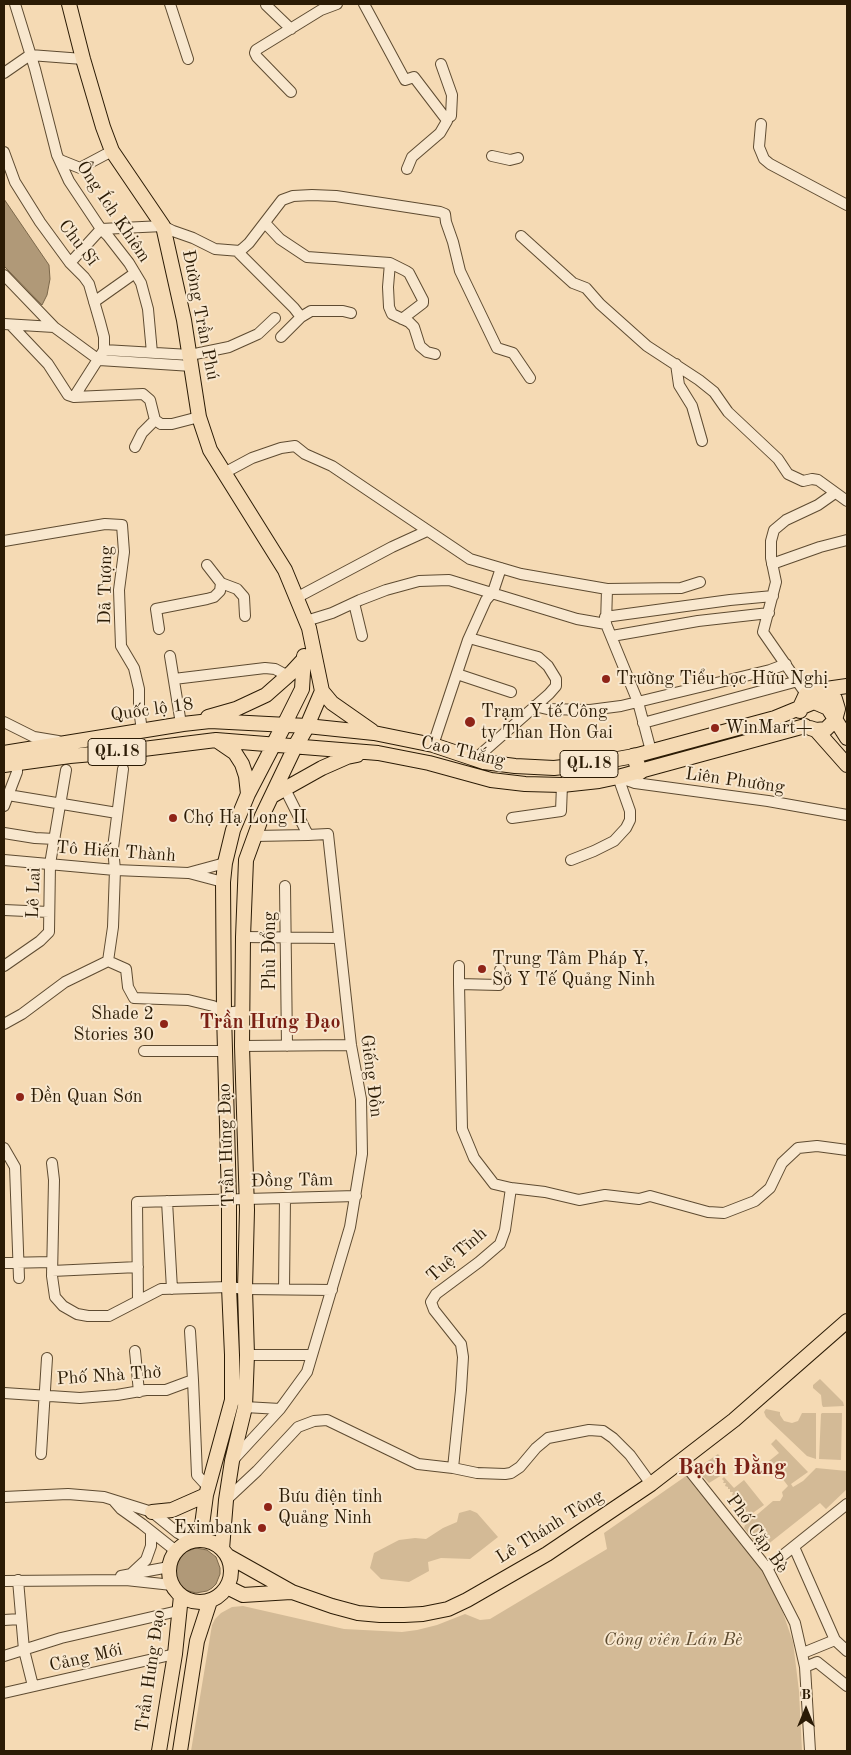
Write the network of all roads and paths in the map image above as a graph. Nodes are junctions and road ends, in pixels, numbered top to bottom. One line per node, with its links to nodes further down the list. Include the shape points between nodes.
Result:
1 (15, 4): 9 (street, Ông Ích Khiêm)
2 (69, 4): 10 (main road, Đường Trần Phú)
3 (170, 4): 11 (street)
4 (337, 4): 7 (street)
5 (364, 4): 15 (street, via 404,80 414,77)
6 (266, 5): 8 (street)
7 (320, 7): 8 (street)
8 (291, 29): 14 (street, via 255,53)
9 (30, 56): 10 (street); 13 (street); 21 (street, Ông Ích Khiêm)
10 (83, 59): 17 (main road, Đường Trần Phú)
11 (188, 60)
12 (441, 64): 15 (street, via 452,95 451,116)
13 (4, 73)
14 (291, 92)
15 (446, 119): 22 (street, via 440,134 412,157)
16 (761, 124): 23 (street, via 759,147 764,159)
17 (112, 151): 21 (street, via 80,168); 25 (main road, Đường Trần Phú)
18 (4, 152): 29 (street, Chu Sĩ, via 15,182)
19 (492, 156): 20 (street, via 510,160)
20 (518, 158)
21 (60, 160): 26 (street, Ông Ích Khiêm, via 69,181)
22 (407, 169)
23 (847, 205)
24 (265, 223): 28 (street); 30 (street, via 280,239 307,257); 47 (street, via 282,200 312,195 445,214 460,271 497,348 514,353)
25 (163, 226): 26 (street); 28 (street, via 215,249); 45 (main road, Đường Trần Phú)
26 (101, 229): 29 (street); 31 (street, Ông Ích Khiêm)
27 (521, 236): 46 (street, via 573,283 586,288 647,346)
28 (238, 251): 35 (street)
29 (70, 263): 33 (street, Chu Sĩ, via 89,284)
30 (390, 263): 37 (street, via 389,307 392,314); 37 (street, via 408,273 423,300)
31 (135, 273): 33 (street); 42 (street, Ông Ích Khiêm, via 148,309)
32 (4, 275): 39 (street)
33 (94, 302): 41 (street, Chu Sĩ)
34 (351, 313): 35 (street, via 311,312)
35 (300, 317): 40 (street)
36 (275, 318): 45 (street, via 258,334)
37 (402, 320): 43 (street, via 414,327 420,346)
38 (7, 325): 39 (street); 48 (street, via 48,364 68,395)
39 (54, 328): 44 (street)
40 (281, 337)
41 (104, 350): 42 (street); 44 (street)
42 (152, 352): 45 (street)
43 (435, 354)
44 (99, 360): 45 (street); 48 (street)
45 (191, 361): 49 (main road, Đường Trần Phú)
46 (676, 364): 51 (street, via 679,386 692,406); 54 (street, via 714,392 728,412 778,459 788,474 804,482 818,480)
47 (530, 378)
48 (74, 397): 50 (street, via 144,394 148,396)
49 (199, 417): 50 (street, via 172,424); 53 (main road, Đường Trần Phú, via 210,450)
50 (155, 420): 52 (street, via 142,433)
51 (702, 441)
52 (135, 447)
53 (224, 474): 56 (street, via 252,458 295,446 332,466); 67 (main road, Đường Trần Phú, via 285,570)
54 (835, 493): 55 (street); 59 (street, via 774,530)
55 (847, 501)
56 (427, 530): 61 (street, via 470,559); 67 (street)
57 (847, 540): 59 (street)
58 (4, 541): 97 (street, Dã Tượng, via 105,524 122,525 124,552 118,590 121,646 134,668)
59 (772, 564): 66 (street, via 776,582)
60 (207, 565): 63 (street)
61 (501, 568): 64 (street); 65 (street)
62 (700, 582): 64 (street, via 681,588)
63 (221, 583): 70 (street, via 237,588 244,597); 73 (street, via 220,591 214,596 156,609)
64 (607, 589): 71 (street)
65 (491, 594): 68 (street, via 449,580 431,580 386,590); 71 (street, via 577,619); 76 (street)
66 (773, 596): 69 (street); 71 (street)
67 (296, 598): 72 (main road, Đường Trần Phú)
68 (354, 603): 72 (street); 74 (street)
69 (769, 612): 75 (street); 79 (street, via 763,632)
70 (245, 616)
71 (606, 620): 75 (street)
72 (308, 624): 78 (main road); 85 (main road, Đường Trần Phú)
73 (159, 628)
74 (362, 636)
75 (612, 636): 88 (street)
76 (469, 638): 80 (street); 89 (street, via 543,660 556,679 556,686)
77 (170, 656): 82 (street)
78 (304, 659): 81 (main road); 94 (main road, via 302,689)
79 (786, 664): 83 (street); 88 (street)
80 (457, 674): 86 (street); 103 (street)
81 (288, 676): 82 (street, via 265,668); 92 (main road, via 255,701)
82 (174, 680): 92 (street)
83 (798, 681): 87 (street); 93 (street)
84 (847, 686): 87 (main road, Cao Thắng)
85 (322, 691): 95 (main road); 98 (main road, via 332,704)
86 (511, 692)
87 (808, 697): 90 (main road, QL.18, via 828,708); 90 (main road, via 829,693); 96 (main road, via 801,716); 105 (main road, Cao Thắng / QL.18, via 775,718)
88 (638, 702): 89 (street, via 590,710); 93 (street)
89 (534, 706): 109 (street)
90 (840, 710): 96 (main road, Cao Thắng, via 826,729); 99 (main road, QL.18)
91 (4, 722): 101 (street, via 34,737)
92 (188, 723): 94 (main road, Quốc lộ 18 / QL.18); 97 (main road, Quốc lộ 18 / QL.18)
93 (643, 723): 105 (street)
94 (284, 725): 95 (main road, Quốc lộ 18 / QL.18); 102 (highway)
95 (307, 726): 98 (main road, Cao Thắng / QL.18); 104 (highway)
96 (810, 728): 111 (main road); 115 (main road, Cao Thắng / QL.18)
97 (142, 731): 101 (main road, Quốc lộ 18 / QL.18)
98 (374, 733): 103 (main road, Cao Thắng / QL.18)
99 (847, 738)
100 (216, 740): 102 (main road, Quốc lộ 18 / QL.18); 110 (main road, Quốc lộ 18 / QL.18); 119 (main road, via 235,753 242,764)
101 (64, 742): 106 (main road, Quốc lộ 18 / QL.18)
102 (274, 744): 104 (main road, Quốc lộ 18 / QL.18); 119 (main road, Trần Hưng Đạo)
103 (434, 745): 109 (main road, Cao Thắng / QL.18)
104 (295, 747): 107 (main road, Cao Thắng / QL.18); 121 (main road, Trần Hưng Đạo)
105 (651, 751): 108 (main road, Cao Thắng / QL.18)
106 (4, 752)
107 (378, 754): 117 (main road, Cao Thắng / QL.18, via 429,763 490,780); 118 (main road, via 347,757)
108 (634, 756): 109 (main road, Cao Thắng / QL.18, via 554,768); 115 (highway)
109 (474, 760)
110 (10, 764): 114 (street); 120 (street, via 17,772)
111 (847, 765)
112 (123, 769): 124 (street)
113 (66, 770): 122 (street, Lê Lai)
114 (4, 771)
115 (640, 772): 116 (main road, Cao Thắng / QL.18)
116 (618, 777): 117 (main road, Cao Thắng / QL.18); 125 (street, Liên Phường, via 635,784); 133 (street, via 630,811 626,828 614,841)
117 (562, 785): 126 (street, via 561,811)
118 (285, 789): 121 (main road); 128 (street)
119 (248, 794): 134 (main road, Trần Hưng Đạo, via 233,830)
120 (8, 795): 122 (street); 123 (street)
121 (272, 796): 129 (main road, Trần Hưng Đạo)
122 (61, 805): 124 (street); 130 (street, Lê Lai)
123 (4, 806)
124 (117, 813): 136 (street)
125 (847, 814)
126 (512, 818)
127 (4, 833): 130 (street)
128 (308, 835): 129 (street); 144 (street, Giếng Đồn, via 328,834)
129 (254, 836): 132 (main road, Trần Hưng Đạo)
130 (55, 839): 135 (street, Lê Lai)
131 (4, 860): 135 (street, Tô Hiến Thành)
132 (246, 860): 134 (main road); 142 (main road, Trần Hưng Đạo)
133 (571, 860)
134 (225, 863): 137 (street, Tô Hiến Thành); 138 (main road, Trần Hưng Đạo)
135 (50, 864): 136 (street, Tô Hiến Thành); 141 (street, Lê Lai)
136 (115, 870): 137 (street, Tô Hiến Thành); 145 (street, via 114,927)
137 (188, 873): 138 (street)
138 (223, 882): 151 (main road, Trần Hưng Đạo)
139 (285, 886): 143 (street, Phù Đổng)
140 (4, 910): 141 (street)
141 (49, 912): 146 (street, Lê Lai, via 49,932)
142 (243, 937): 143 (street); 150 (main road, Trần Hưng Đạo)
143 (286, 938): 144 (street); 155 (street, Phù Đổng)
144 (338, 938): 153 (street, Giếng Đồn)
145 (108, 960): 151 (street, via 126,969 128,987 134,998 188,1000 213,1006); 152 (street, via 65,982)
146 (6, 962)
147 (460, 966): 149 (street)
148 (500, 970): 149 (street, via 499,985)
149 (460, 984): 161 (street, via 462,1129 474,1158 484,1172 494,1184)
150 (242, 1011): 151 (street); 154 (main road, Trần Hưng Đạo)
151 (224, 1013): 157 (main road, Trần Hưng Đạo)
152 (4, 1024)
153 (351, 1045): 155 (street); 162 (street, Giếng Đồn, via 361,1099 362,1154)
154 (242, 1046): 155 (street); 163 (main road, Trần Hưng Đạo)
155 (287, 1046)
156 (144, 1051): 157 (street)
157 (225, 1052): 165 (main road, Trần Hưng Đạo)
158 (4, 1148): 168 (street, via 15,1167)
159 (847, 1150): 161 (street, via 817,1146 798,1148 782,1163 770,1188 754,1201 724,1213 708,1212 650,1196 605,1196 579,1200)
160 (52, 1163): 169 (street)
161 (511, 1188): 193 (street, Tuệ Tĩnh, via 500,1244 436,1294 431,1302 461,1344 462,1351 462,1390)
162 (356, 1196): 164 (street, Đồng Tâm); 176 (street, Giếng Đồn)
163 (247, 1198): 164 (street, Đồng Tâm); 165 (street, Đồng Tâm); 174 (main road, Trần Hưng Đạo)
164 (285, 1198): 175 (street)
165 (229, 1200): 166 (street, Đồng Tâm); 172 (main road, Trần Hưng Đạo)
166 (167, 1201): 170 (street, Đồng Tâm, via 137,1202); 173 (street)
167 (4, 1262): 168 (street)
168 (18, 1262): 169 (street); 171 (street)
169 (52, 1267): 170 (street); 177 (street, via 55,1297 76,1314 109,1316)
170 (138, 1267): 177 (street)
171 (19, 1278)
172 (229, 1287): 173 (street); 174 (street); 195 (main road, Trần Hưng Đạo, via 232,1400)
173 (172, 1289): 177 (street, via 161,1289)
174 (244, 1289): 175 (street); 181 (main road, Trần Hưng Đạo)
175 (284, 1289): 176 (street)
176 (332, 1290): 182 (street, Giếng Đồn)
177 (138, 1301)
178 (847, 1321): 191 (main road, Lê Thánh Tông, via 734,1420)
179 (190, 1330): 184 (street)
180 (135, 1351): 185 (street)
181 (247, 1355): 182 (street); 188 (main road, Trần Hưng Đạo)
182 (312, 1355): 189 (street, Giếng Đồn, via 307,1372)
183 (46, 1358): 187 (street)
184 (193, 1380): 185 (street, Phố Nhà Thờ, via 166,1390); 195 (street, via 197,1475)
185 (139, 1392): 187 (street, Phố Nhà Thờ, via 82,1398)
186 (4, 1393): 187 (street, Phố Nhà Thờ)
187 (44, 1396): 190 (street)
188 (245, 1407): 189 (street); 192 (main road, Trần Hưng Đạo)
189 (280, 1409): 192 (street, Giếng Đồn)
190 (42, 1454)
191 (681, 1460): 194 (main road, Lê Thánh Tông); 207 (street, Phố Cặp Bè)
192 (232, 1461): 198 (main road, Trần Hưng Đạo)
193 (448, 1467): 194 (street, via 477,1473 511,1473 548,1438 589,1430 603,1431 630,1455); 198 (street, via 418,1464 327,1420 298,1427)
194 (651, 1484): 214 (main road, Lê Thánh Tông, via 547,1554 448,1609 380,1616 332,1606)
195 (207, 1491): 200 (main road, via 172,1510); 202 (main road, Trần Hưng Đạo)
196 (4, 1497): 197 (street, via 68,1494)
197 (114, 1500): 200 (street); 201 (street)
198 (226, 1500): 205 (main road, Trần Hưng Đạo)
199 (847, 1504): 203 (street)
200 (152, 1512): 202 (street, via 178,1533)
201 (151, 1531): 204 (street); 208 (street, via 151,1546 146,1560)
202 (196, 1540): 204 (main road); 205 (main road, via 212,1542)
203 (794, 1547): 207 (street); 219 (street)
204 (176, 1551): 206 (main road)
205 (225, 1553): 212 (main road, via 231,1574); 214 (main road, Lê Thánh Tông)
206 (169, 1567): 208 (street); 213 (main road, via 170,1580)
207 (766, 1568): 222 (street, Phố Cặp Bè, via 795,1623)
208 (131, 1574): 211 (street)
209 (18, 1580): 210 (street); 211 (street); 217 (street)
210 (4, 1581)
211 (100, 1581): 213 (street, via 126,1580)
212 (227, 1587): 214 (main road, via 243,1594); 215 (main road)
213 (176, 1591): 215 (main road, via 196,1602); 216 (main road, Trần Hưng Đạo)
214 (292, 1592)
215 (210, 1600): 230 (main road, via 197,1641)
216 (178, 1611): 220 (street, via 61,1638); 223 (main road, Trần Hưng Đạo)
217 (21, 1619): 218 (street); 220 (street)
218 (4, 1620)
219 (835, 1640): 221 (street); 222 (street)
220 (24, 1650): 224 (street); 226 (street)
221 (847, 1651)
222 (803, 1652): 225 (street, Phố Cặp Bè)
223 (175, 1654): 226 (street, Cảng Mới); 229 (main road, Trần Hưng Đạo)
224 (4, 1656)
225 (805, 1666): 227 (street, via 817,1662); 231 (street, Phố Cặp Bè)
226 (33, 1686): 228 (street, Cảng Mới)
227 (847, 1686)
228 (4, 1693)
229 (159, 1751)
230 (180, 1751)
231 (810, 1751)

